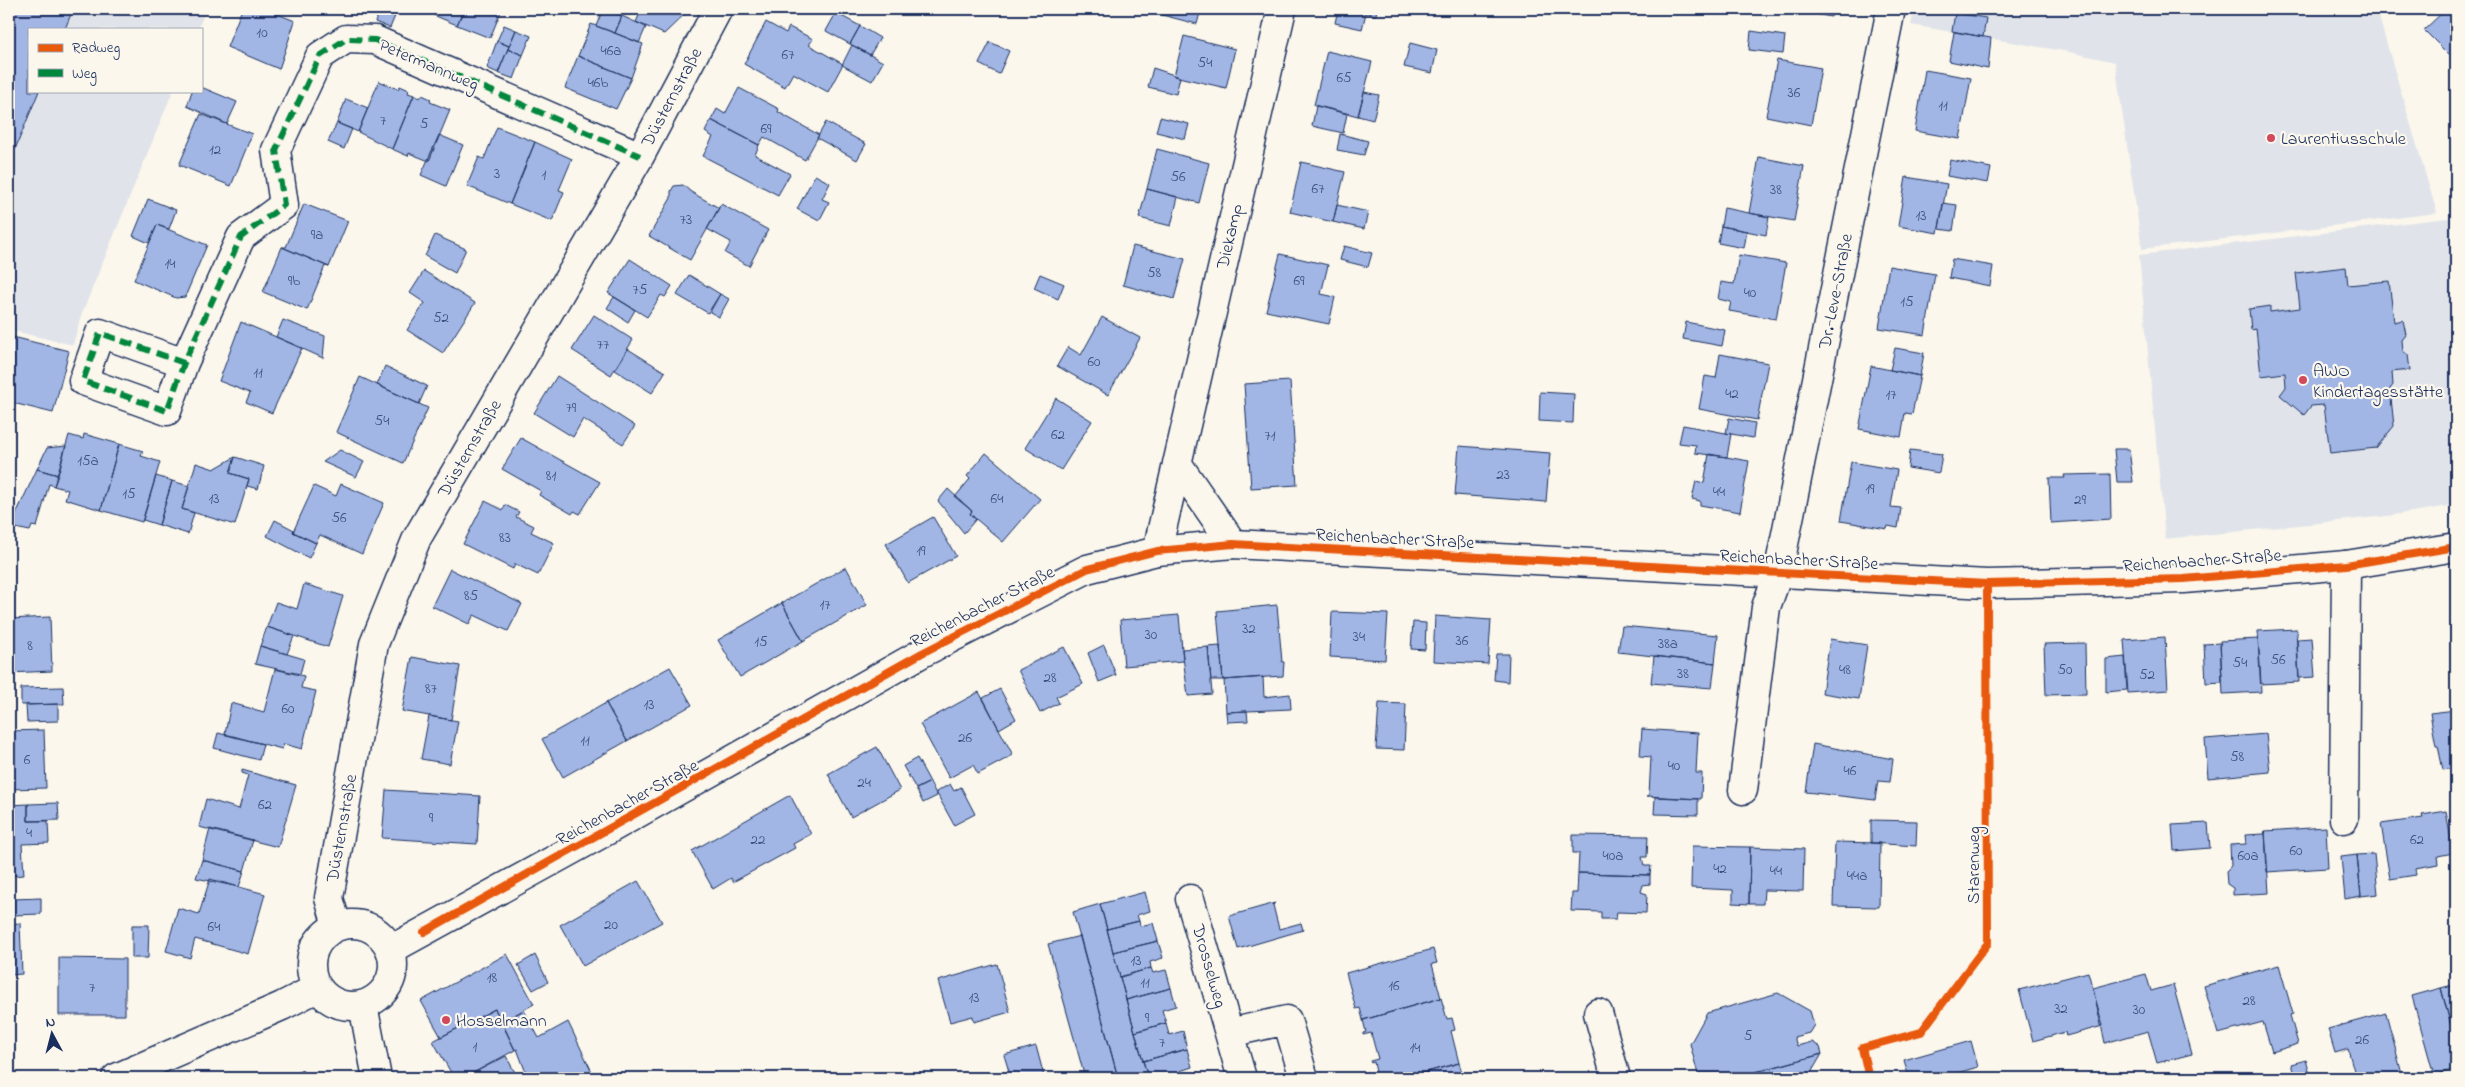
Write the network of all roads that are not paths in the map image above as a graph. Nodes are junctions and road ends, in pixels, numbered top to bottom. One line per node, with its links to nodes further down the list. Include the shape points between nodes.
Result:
1 (718, 9): 4 (street, Düsternstraße)
2 (1282, 9): 6 (street, Diekamp)
3 (1891, 9): 11 (street, Dr.-Leve-Straße)
4 (640, 156): 5 (street, Petermannweg, via 375,40 346,39 320,56 276,150 284,205 241,237); 15 (street, Düsternstraße, via 417,538 374,644 330,898)
5 (184, 363)
6 (1177, 463): 7 (street); 9 (street, Diekamp)
7 (1233, 544): 9 (street, Reichenbacher Straße); 11 (street, Reichenbacher Straße)
8 (2456, 547): 10 (street, Reichenbacher Straße)
9 (1157, 551): 16 (street, Reichenbacher Straße, via 1087,569 922,653)
10 (2346, 565): 11 (street, Reichenbacher Straße, via 2184,579 1988,584); 13 (street)
11 (1778, 574): 12 (street, Reichenbacher Straße, via 1766,607)
12 (1743, 790)
13 (2344, 819)
14 (1190, 899): 20 (street, Drosselweg)
15 (337, 926): 16 (street, via 353,924 368,927 380,935); 17 (street, via 322,936 312,953 310,970)
16 (390, 950): 18 (street, via 392,973 389,983 374,999)
17 (317, 988): 18 (street, via 338,1004); 21 (street)
18 (363, 1004): 22 (street)
19 (1598, 1013): 25 (street)
20 (1229, 1034): 23 (street, Drosselweg); 24 (street, via 1287,1020)
21 (116, 1078)
22 (377, 1078)
23 (1242, 1078)
24 (1304, 1078)
25 (1616, 1078)

